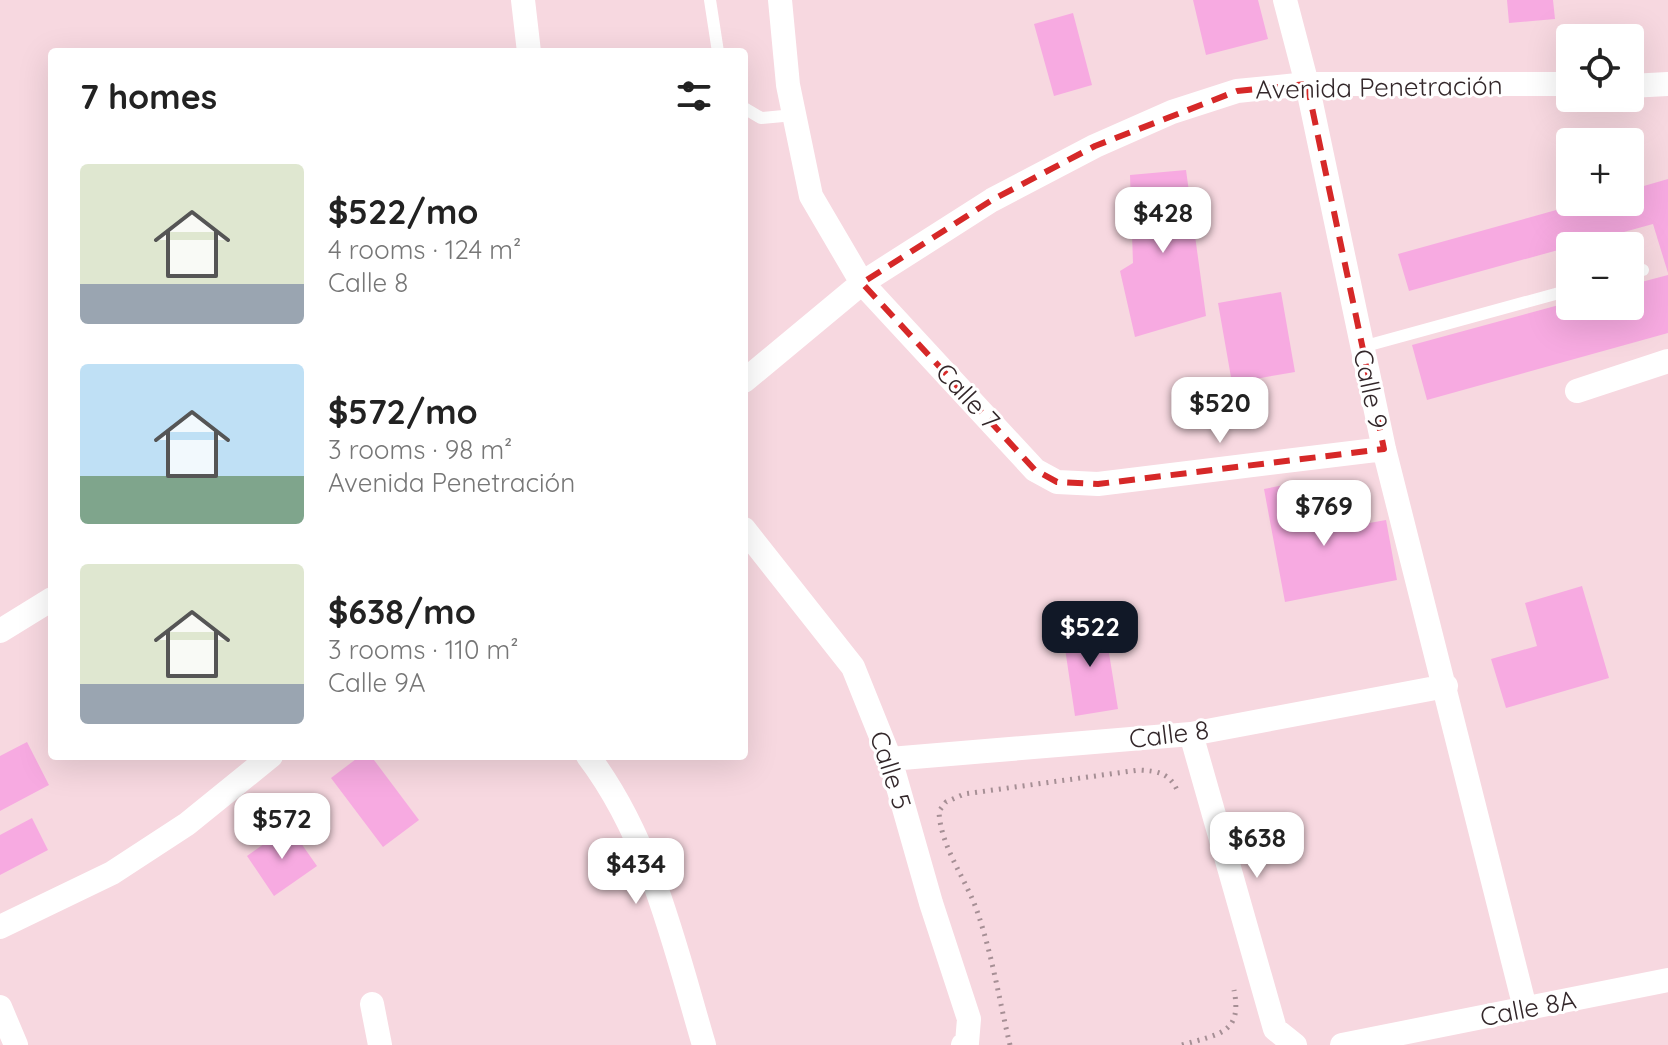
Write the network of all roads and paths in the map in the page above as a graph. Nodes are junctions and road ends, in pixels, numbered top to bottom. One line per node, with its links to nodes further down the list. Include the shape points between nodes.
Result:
1 (523, 0): 5 (street)
2 (710, 0): 6 (lane)
3 (780, 0): 12 (street, Calle 7)
4 (1285, 0): 7 (street, Calle 9)
5 (529, 48)
6 (717, 48)
7 (1307, 84): 8 (street, Avenida Penetración); 13 (street, Avenida Penetración, via 1237,91 1095,146 992,200); 15 (street, Calle 9)
8 (1556, 84)
9 (1668, 84): 10 (street)
10 (1644, 85)
11 (748, 110): 12 (lane, via 761,118)
12 (794, 115): 13 (street, Calle 7, via 811,196)
13 (862, 283): 17 (street, Avenida Penetración); 19 (street, Calle 7, via 1035,470 1057,482 1098,484)
14 (1556, 294): 15 (lane)
15 (1362, 347): 19 (street, Calle 9)
16 (1668, 361): 18 (street)
17 (748, 378)
18 (1577, 391)
19 (1384, 449): 23 (street, Calle 9)
20 (748, 534): 25 (street, Calle 5, via 853,667)
21 (48, 601): 22 (street)
22 (0, 631)
23 (1446, 686): 24 (street, Calle 8); 34 (street, Calle 9)
24 (1191, 734): 25 (street, Calle 8); 41 (street, via 1275,1029)
25 (890, 759): 35 (street, Calle 5, via 969,1019)
26 (266, 760): 29 (street, via 187,824 112,873)
27 (590, 760): 38 (street, via 638,840)
28 (1181, 799): 39 (path, via 1168,776 1139,770 964,794 939,811 988,946)
29 (0, 927)
30 (1668, 980): 34 (street, Calle 8A)
31 (1233, 984): 40 (path, via 1233,1023 1227,1030)
32 (372, 1004): 37 (street)
33 (0, 1007): 36 (street)
34 (1525, 1008): 42 (street, Calle 8A)
35 (965, 1044)
36 (16, 1045)
37 (380, 1045)
38 (704, 1045)
39 (1010, 1045)
40 (1182, 1045)
41 (1294, 1045)
42 (1342, 1045)

